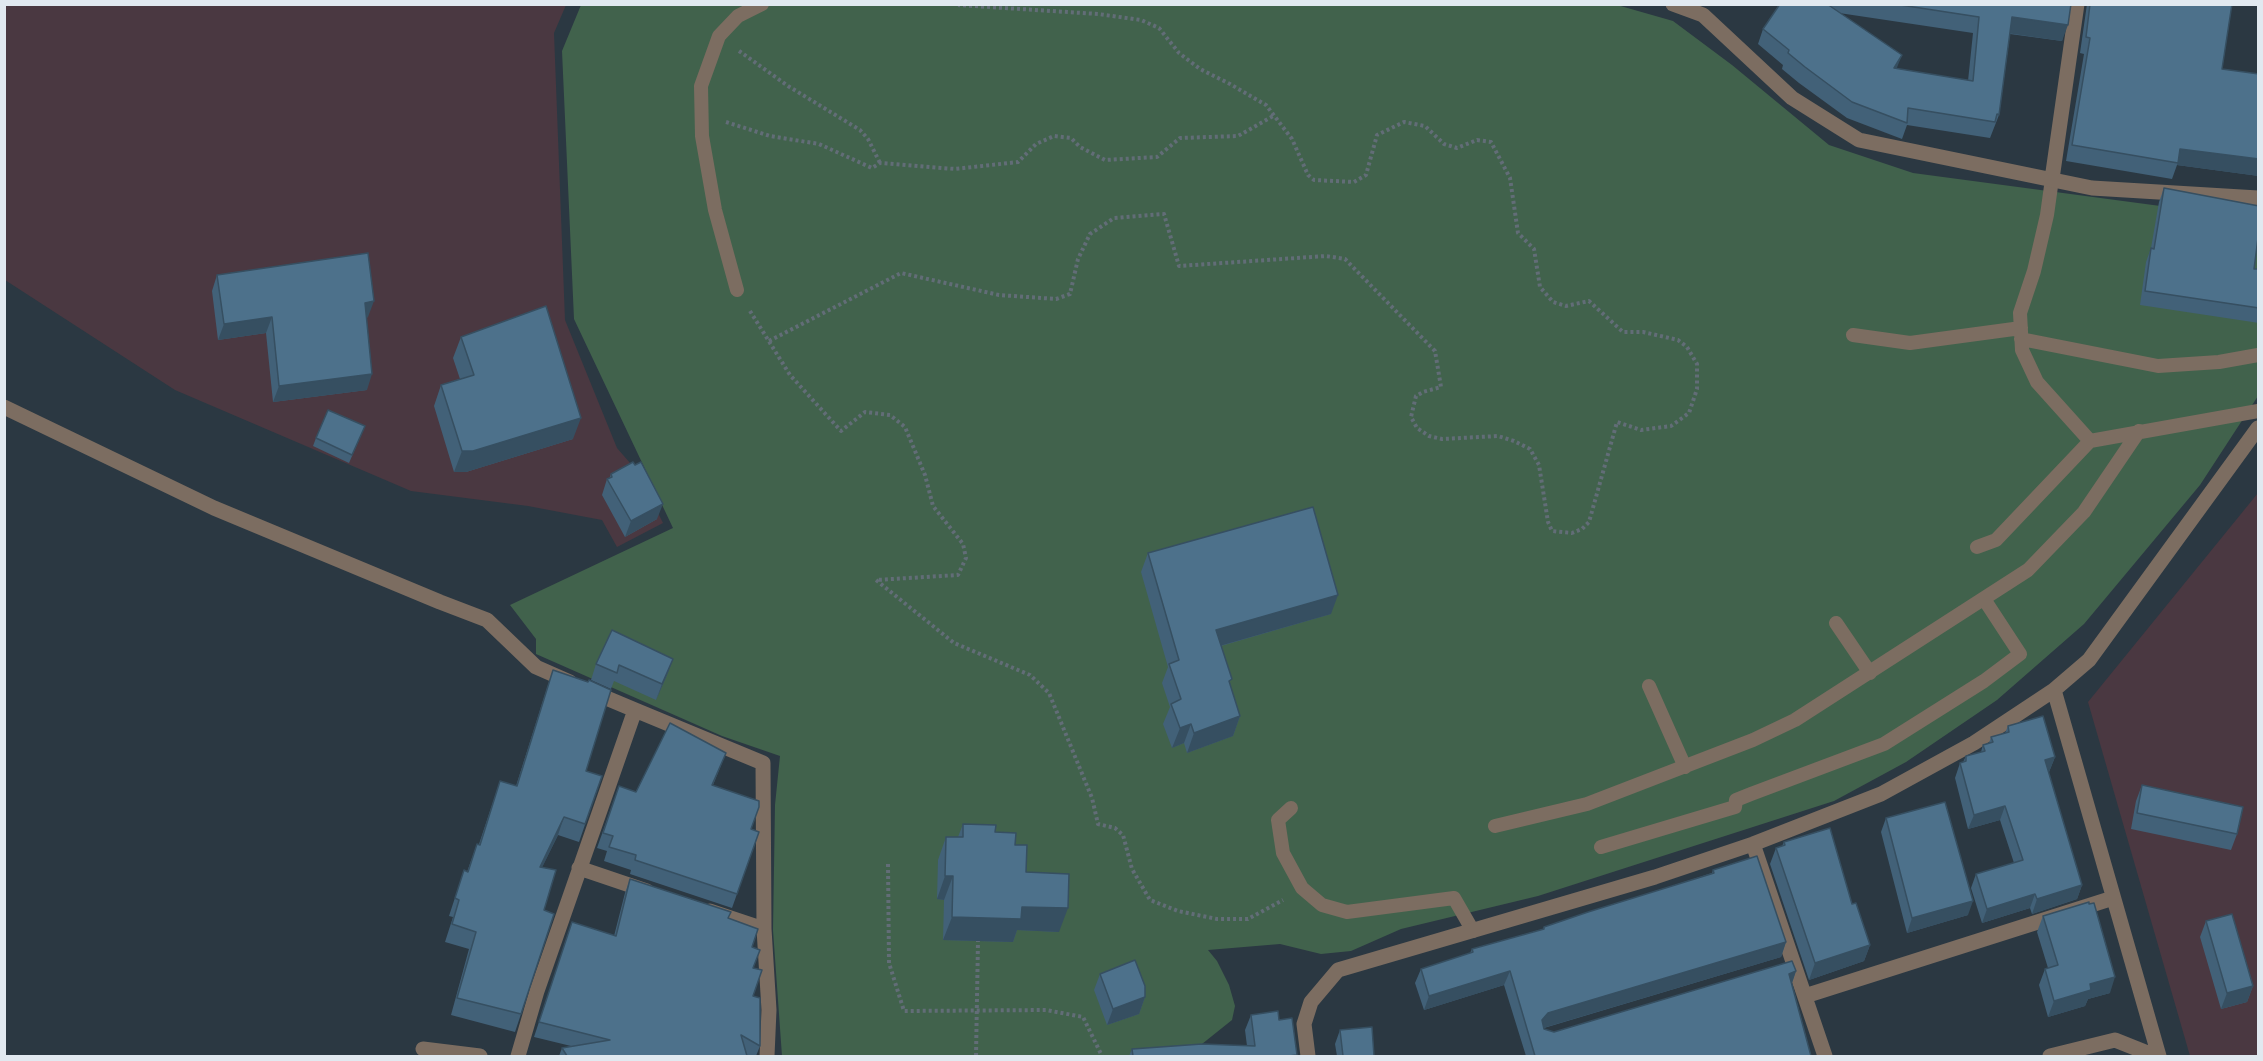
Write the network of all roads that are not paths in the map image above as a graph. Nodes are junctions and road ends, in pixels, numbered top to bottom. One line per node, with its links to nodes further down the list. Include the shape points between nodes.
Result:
1 (762, 4): 6 (lane, via 738,16 719,36 701,86 702,128 715,210)
2 (1673, 4): 4 (street, via 1703,15 1792,98 1859,140)
3 (2077, 4): 4 (street)
4 (2052, 179): 5 (street, via 2092,188); 7 (lane, via 2034,272 2020,313)
5 (2259, 198)
6 (737, 290)
7 (2021, 334): 8 (lane, via 1910,343); 9 (lane, via 2158,366 2219,363); 14 (lane, via 2022,350 2037,382)
8 (1853, 335)
9 (2259, 355)
10 (4, 407): 21 (street, via 214,507 487,620 536,667)
11 (2259, 411): 13 (lane)
12 (2259, 428): 20 (street, via 2089,660)
13 (2139, 431): 14 (lane); 16 (lane, via 2084,512 2028,570)
14 (2090, 441): 15 (lane, via 1996,540)
15 (1977, 547)
16 (1984, 599): 18 (lane); 26 (lane, via 2020,654 1984,681 1884,744 1736,800 1735,807)
17 (1836, 623): 18 (lane)
18 (1870, 673): 22 (lane, via 1795,720)
19 (1649, 686): 22 (lane)
20 (2054, 690): 25 (street, via 1974,743 1881,794); 29 (street)
21 (635, 710): 27 (street); 31 (street, via 763,763)
22 (1684, 767): 24 (lane, via 1587,804)
23 (1291, 808): 32 (lane, via 1278,820 1283,853 1302,888 1322,905 1347,912 1454,898)
24 (1495, 826)
25 (1753, 844): 32 (street); 33 (street, via 1788,965)
26 (1601, 847)
27 (579, 868): 28 (street); 36 (street)
28 (666, 897)
29 (2113, 898): 33 (street); 41 (street)
30 (698, 907): 31 (street)
31 (764, 929): 37 (street, via 769,1010)
32 (1473, 931): 38 (street, via 1338,970 1311,1002 1304,1024)
33 (1805, 996): 39 (street)
34 (423, 1049): 35 (street)
35 (480, 1056)
36 (518, 1056)
37 (766, 1056)
38 (1308, 1056)
39 (1825, 1056)
40 (2050, 1056): 41 (street, via 2115,1040)
41 (2157, 1056)

